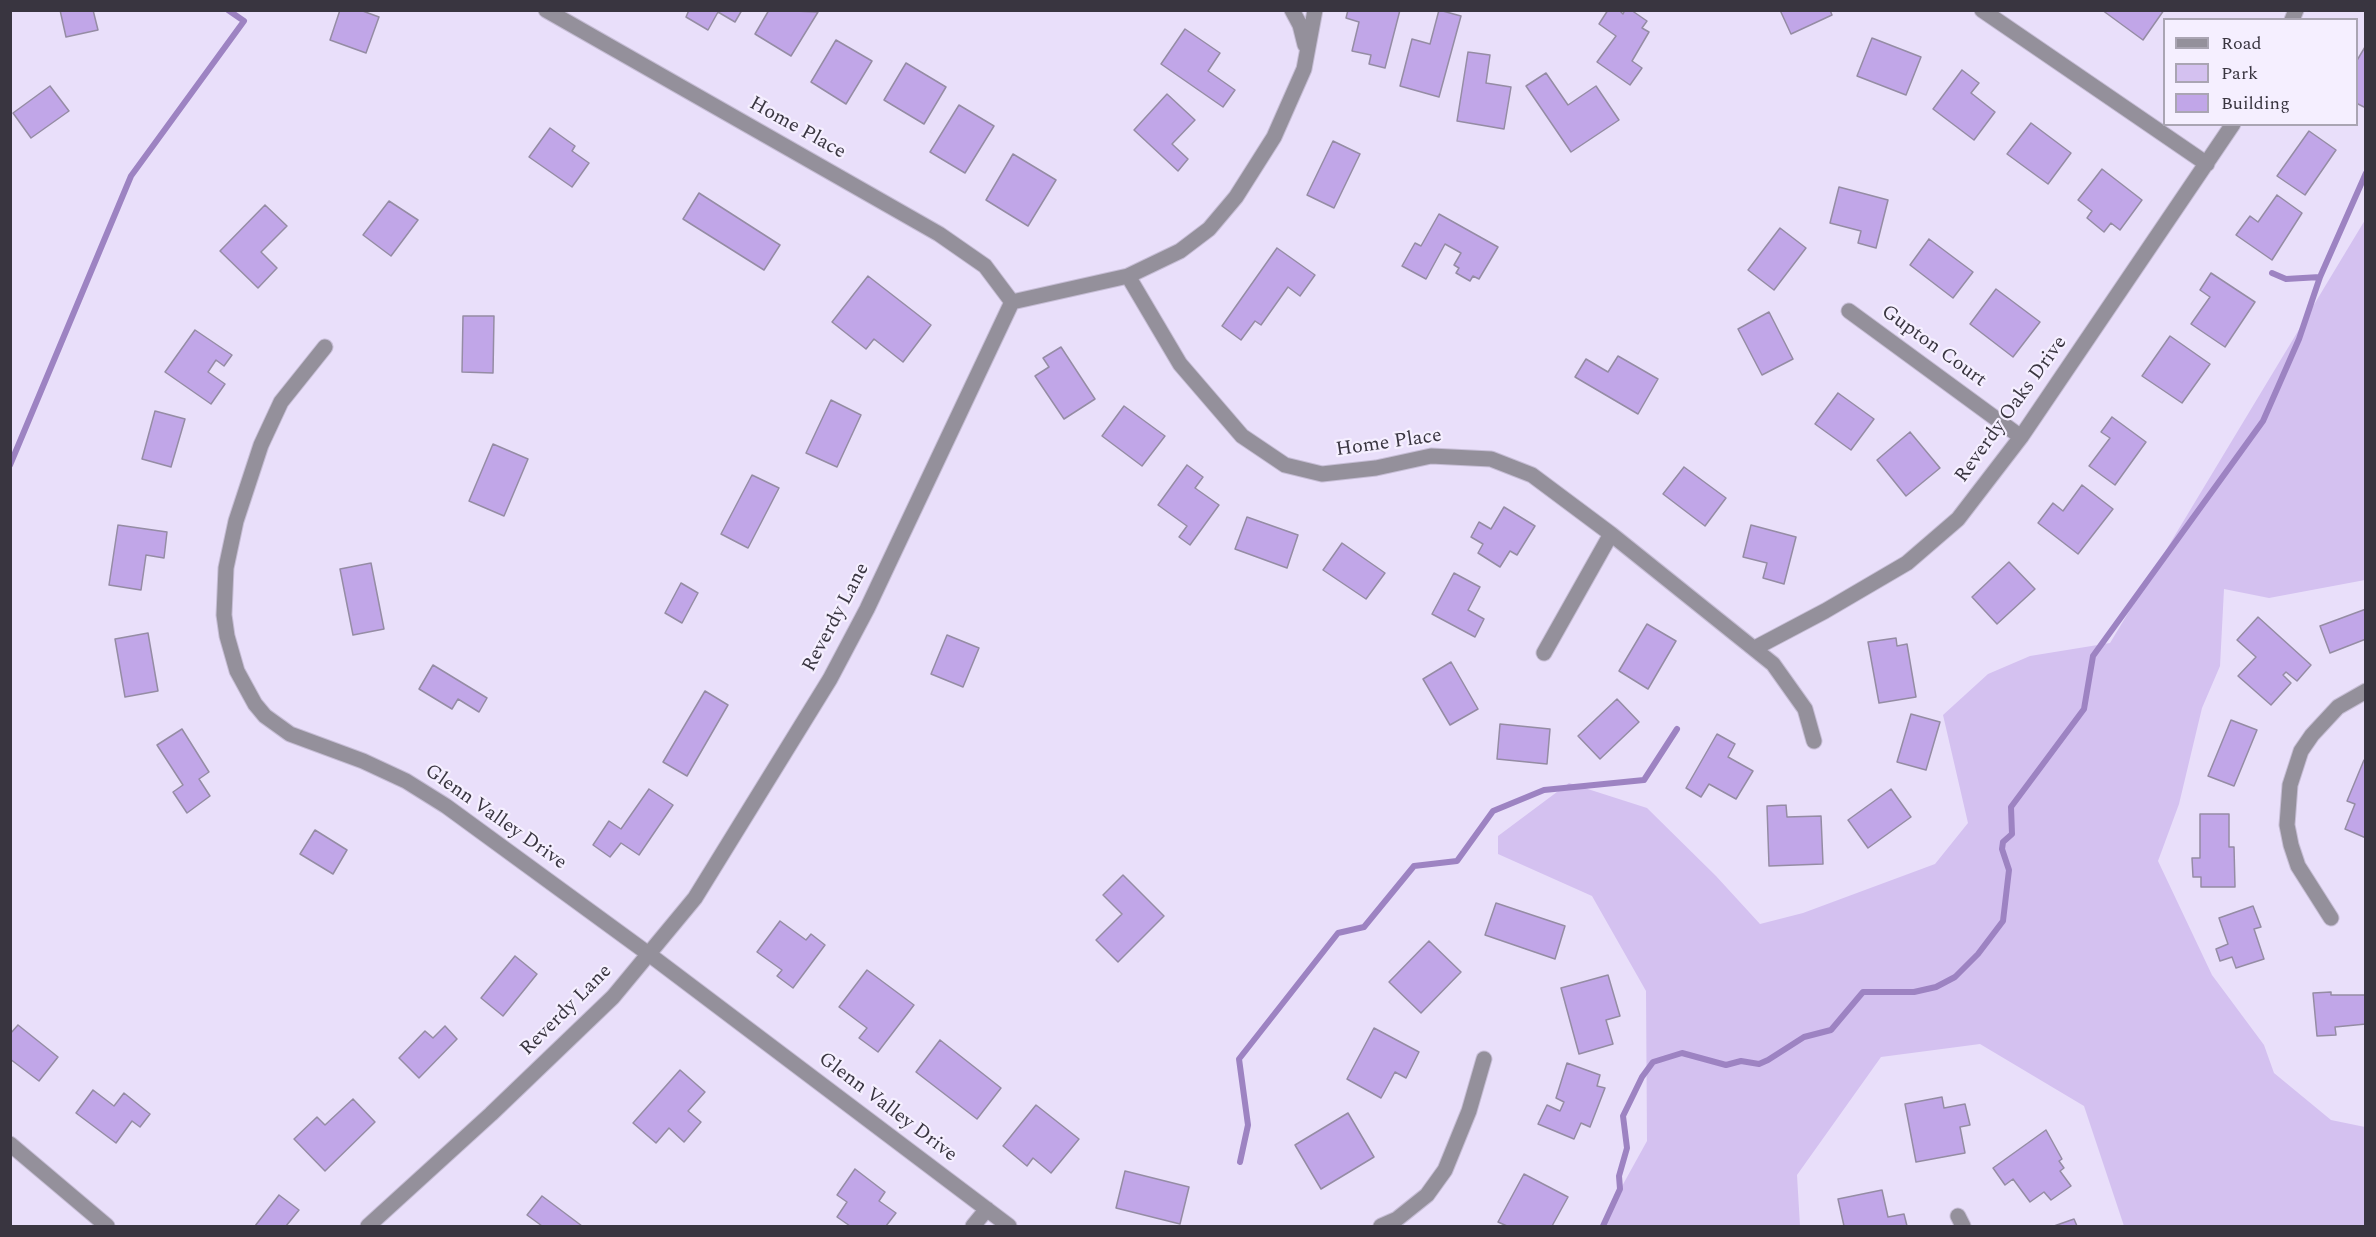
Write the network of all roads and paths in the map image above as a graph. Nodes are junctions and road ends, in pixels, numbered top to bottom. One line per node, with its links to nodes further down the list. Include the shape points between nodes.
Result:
1 (546, 10): 9 (street, Home Place, via 939,234 985,266)
2 (1292, 10): 5 (street)
3 (1315, 10): 5 (street)
4 (1982, 10): 7 (street)
5 (1307, 51): 8 (street, via 1304,69 1274,137 1236,197 1209,229 1180,251)
6 (2232, 126): 7 (street, Reverdy Oaks Drive)
7 (2207, 164): 12 (street, Reverdy Oaks Drive)
8 (1128, 276): 9 (street); 13 (street, Home Place, via 1180,364 1212,404 1242,436 1285,465 1322,474 1431,456 1491,459 1532,475)
9 (1012, 302): 19 (street, Reverdy Lane, via 830,679 695,898)
10 (1849, 311): 12 (street, Gupton Court)
11 (325, 347): 19 (street, Glenn Valley Drive, via 280,402 252,469 236,521 226,568 224,615 244,686 255,704 279,727 384,771 446,806)
12 (2021, 437): 14 (street, Reverdy Oaks Drive, via 1958,519 1907,563)
13 (1611, 534): 14 (street, Home Place); 15 (street)
14 (1755, 648): 17 (street, Home Place, via 1784,678 1806,709)
15 (1544, 652)
16 (2366, 691): 18 (street, via 2338,707 2312,735 2301,751 2290,785 2287,825 2291,845 2298,866)
17 (1814, 741)
18 (2331, 918)
19 (650, 956): 22 (street, Glenn Valley Drive); 24 (street, Reverdy Lane, via 613,997)
20 (1484, 1059): 27 (street, via 1469,1111 1445,1170 1427,1195)
21 (10, 1144): 23 (street)
22 (987, 1209): 25 (street); 26 (street, Glenn Valley Drive)
23 (107, 1227)
24 (368, 1227)
25 (973, 1227)
26 (1009, 1227)
27 (1381, 1227)

